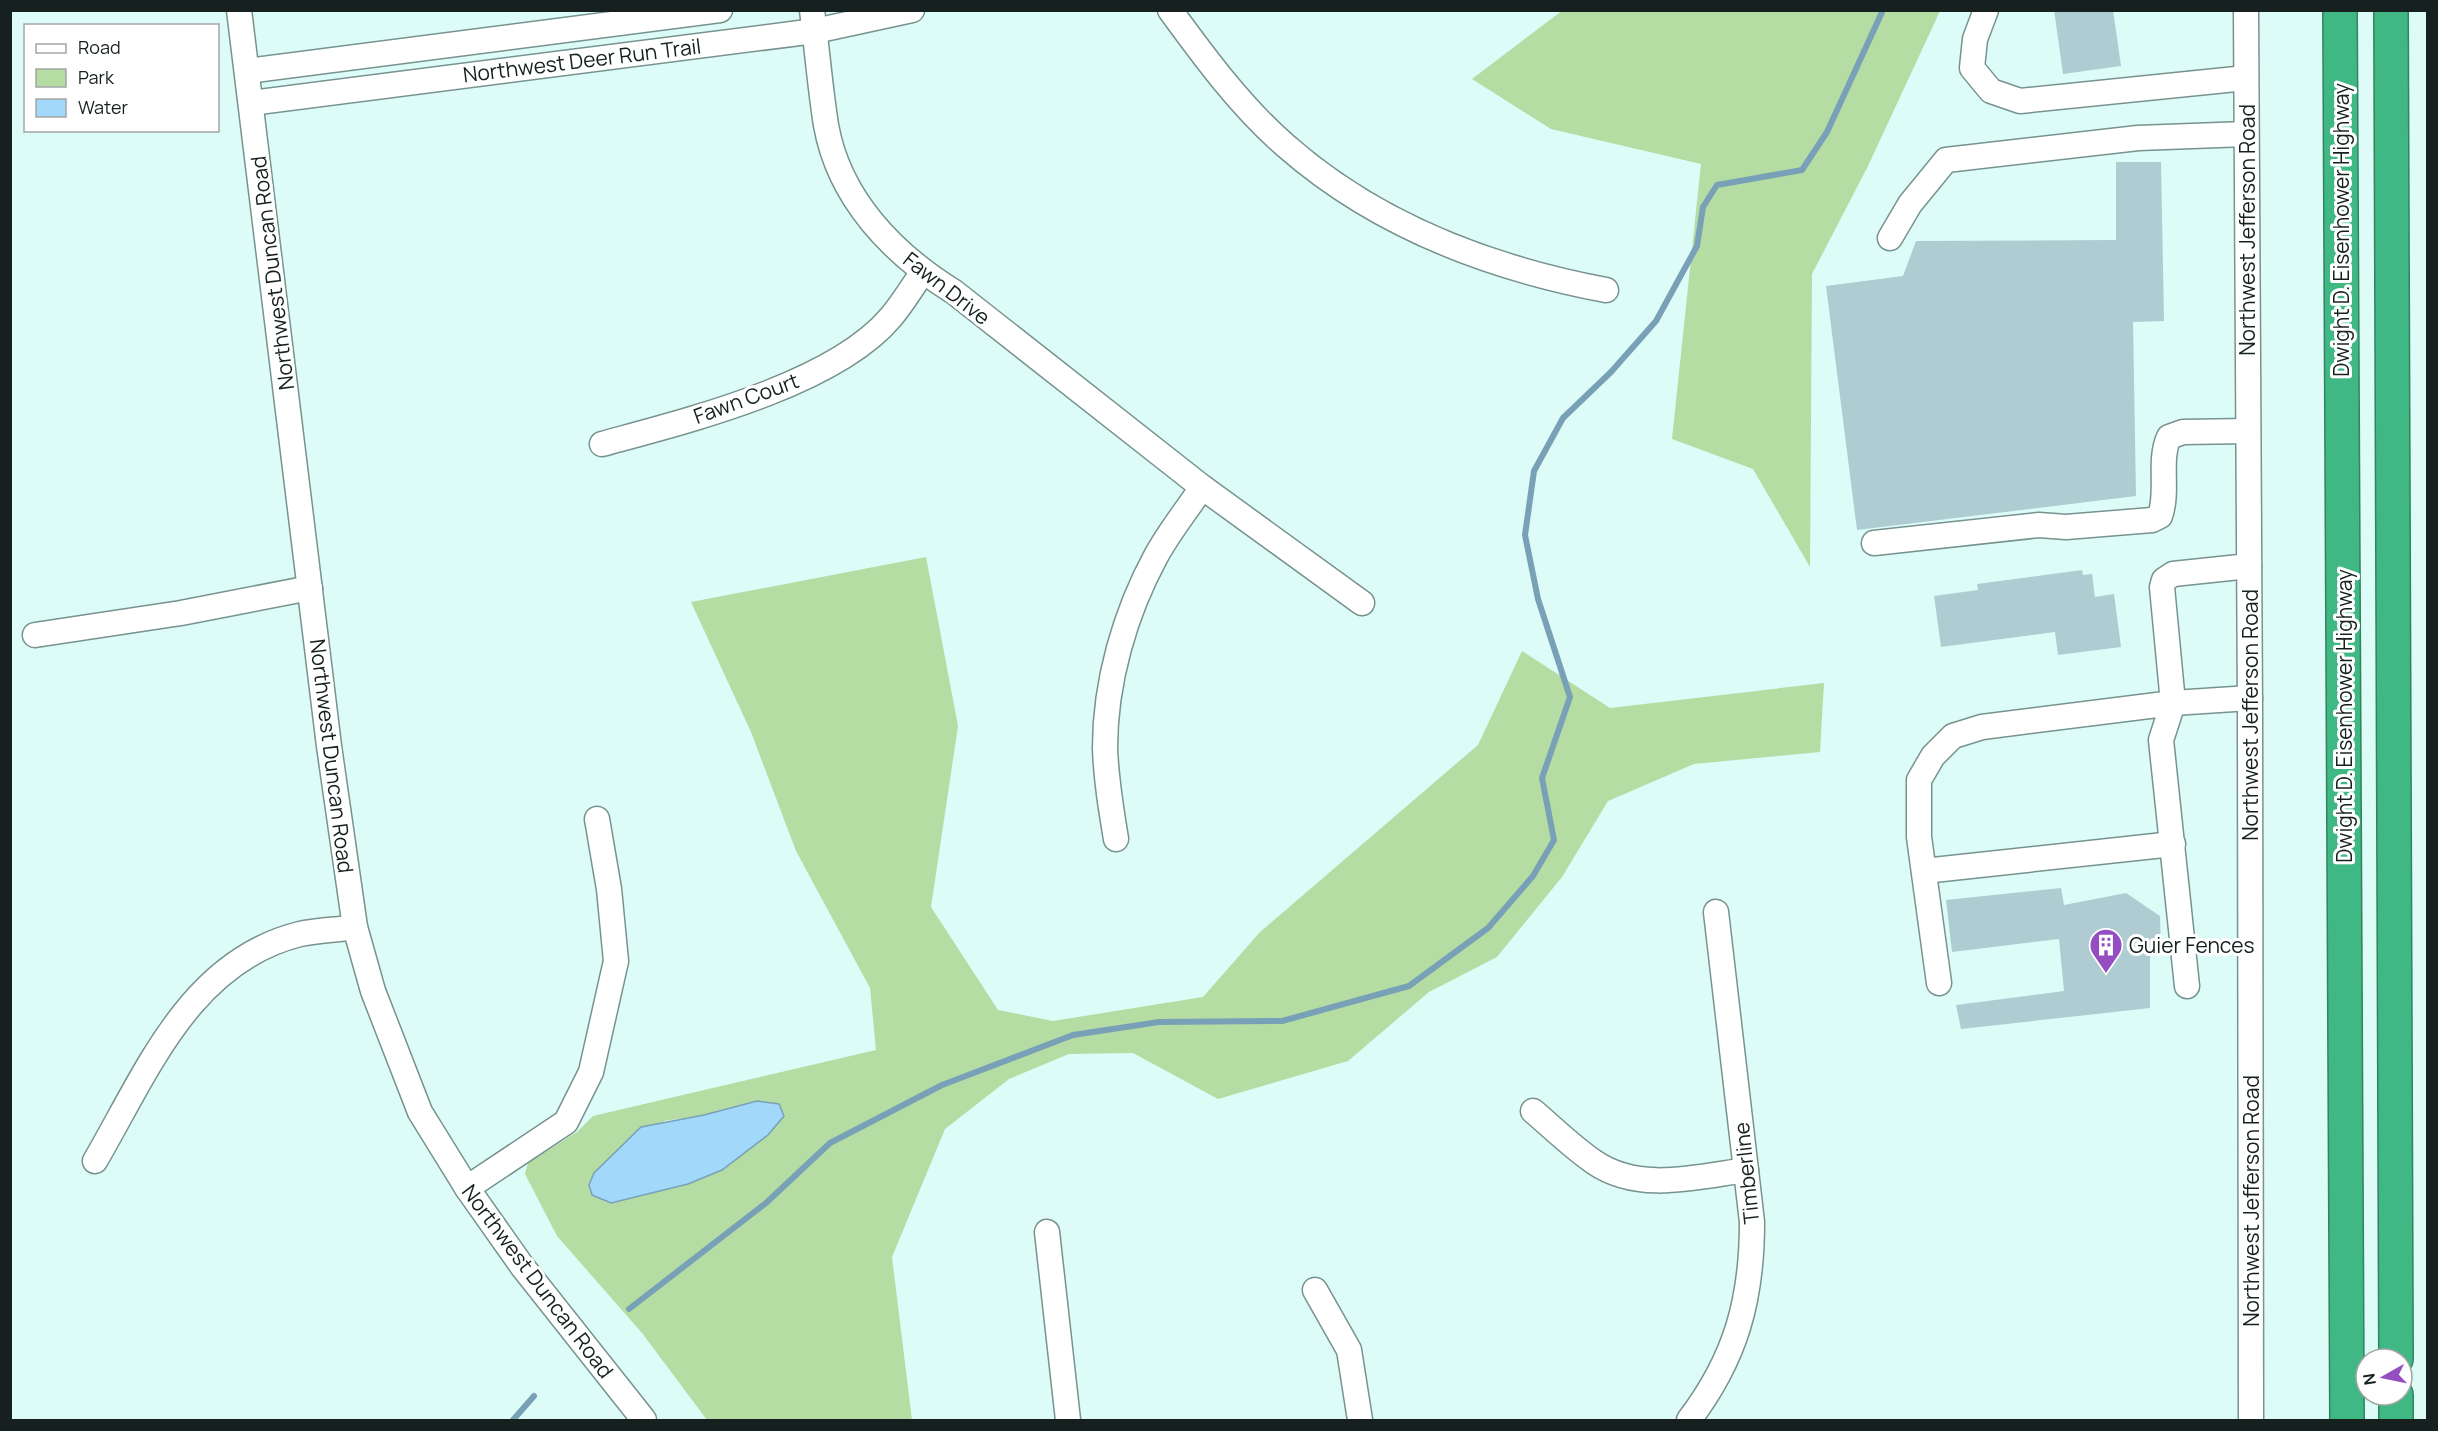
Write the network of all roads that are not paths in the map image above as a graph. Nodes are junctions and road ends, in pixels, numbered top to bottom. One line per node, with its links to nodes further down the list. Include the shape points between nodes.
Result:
1 (239, 10): 12 (street, Northwest Duncan Road)
2 (720, 10): 10 (street, Northwest Deer Run Trail)
3 (912, 10): 9 (street, Northwest Deer Run Trail)
4 (1170, 10): 18 (street, via 1255,115 1330,182 1398,223 1482,258)
5 (1986, 10): 13 (street, via 1975,39 1972,68 1991,92 2020,101)
6 (2246, 10): 13 (street, Northwest Jefferson Road)
7 (2340, 10): 49 (highway, Dwight D. Eisenhower Highway)
8 (2391, 10): 43 (highway)
9 (814, 21): 11 (street, Northwest Deer Run Trail); 17 (street, Fawn Drive, via 826,127 851,193 872,225)
10 (539, 34): 11 (street); 12 (street, Northwest Deer Run Trail)
11 (544, 65): 14 (street, Northwest Deer Run Trail)
12 (247, 71): 14 (street, Northwest Duncan Road)
13 (2246, 78): 15 (street, Northwest Jefferson Road)
14 (251, 103): 24 (street, Northwest Duncan Road)
15 (2246, 134): 16 (street, via 2138,138 1946,160 1910,204); 19 (street, Northwest Jefferson Road)
16 (1890, 238)
17 (922, 272): 20 (street, Fawn Court, via 890,318 862,343 803,378 772,392); 21 (street, Fawn Drive, via 954,292)
18 (1606, 290)
19 (2248, 431): 22 (street, via 2183,432 2169,437 2164,447 2164,505 2160,516 2152,520 2066,527 2039,525); 23 (street, Northwest Jefferson Road)
20 (602, 444)
21 (1202, 488): 25 (street, Fawn Drive); 30 (street, via 1157,554 1125,628 1108,707 1105,747)
22 (1874, 543)
23 (2249, 566): 27 (street, Northwest Jefferson Road); 28 (street, via 2173,574 2164,580)
24 (310, 588): 26 (street); 34 (street, Northwest Duncan Road)
25 (1362, 603)
26 (35, 635)
27 (2250, 698): 28 (street); 48 (street, Northwest Jefferson Road)
28 (2173, 703): 31 (street, via 2161,740); 32 (street, via 1982,727 1953,736 1933,756 1919,780 1919,837)
29 (597, 819): 40 (street, via 616,961 591,1071 566,1122)
30 (1116, 839)
31 (2173, 844): 32 (street); 36 (street)
32 (1924, 871): 35 (street)
33 (1716, 912): 39 (street, Timberline)
34 (355, 927): 38 (street, via 300,934 259,949 227,968 200,992 180,1016); 40 (street, Northwest Duncan Road, via 373,991 420,1112)
35 (1939, 983)
36 (2187, 986)
37 (1533, 1112): 39 (street, via 1595,1163 1642,1181)
38 (95, 1161)
39 (1746, 1170): 47 (street, Timberline, via 1752,1267 1746,1298 1735,1340 1718,1380)
40 (467, 1188): 44 (street, Northwest Duncan Road, via 522,1266)
41 (1047, 1232): 45 (street)
42 (1315, 1290): 46 (street, via 1349,1350)
43 (2396, 1347)
44 (644, 1420)
45 (1068, 1420)
46 (1360, 1420)
47 (1689, 1420)
48 (2251, 1420)
49 (2347, 1420)

